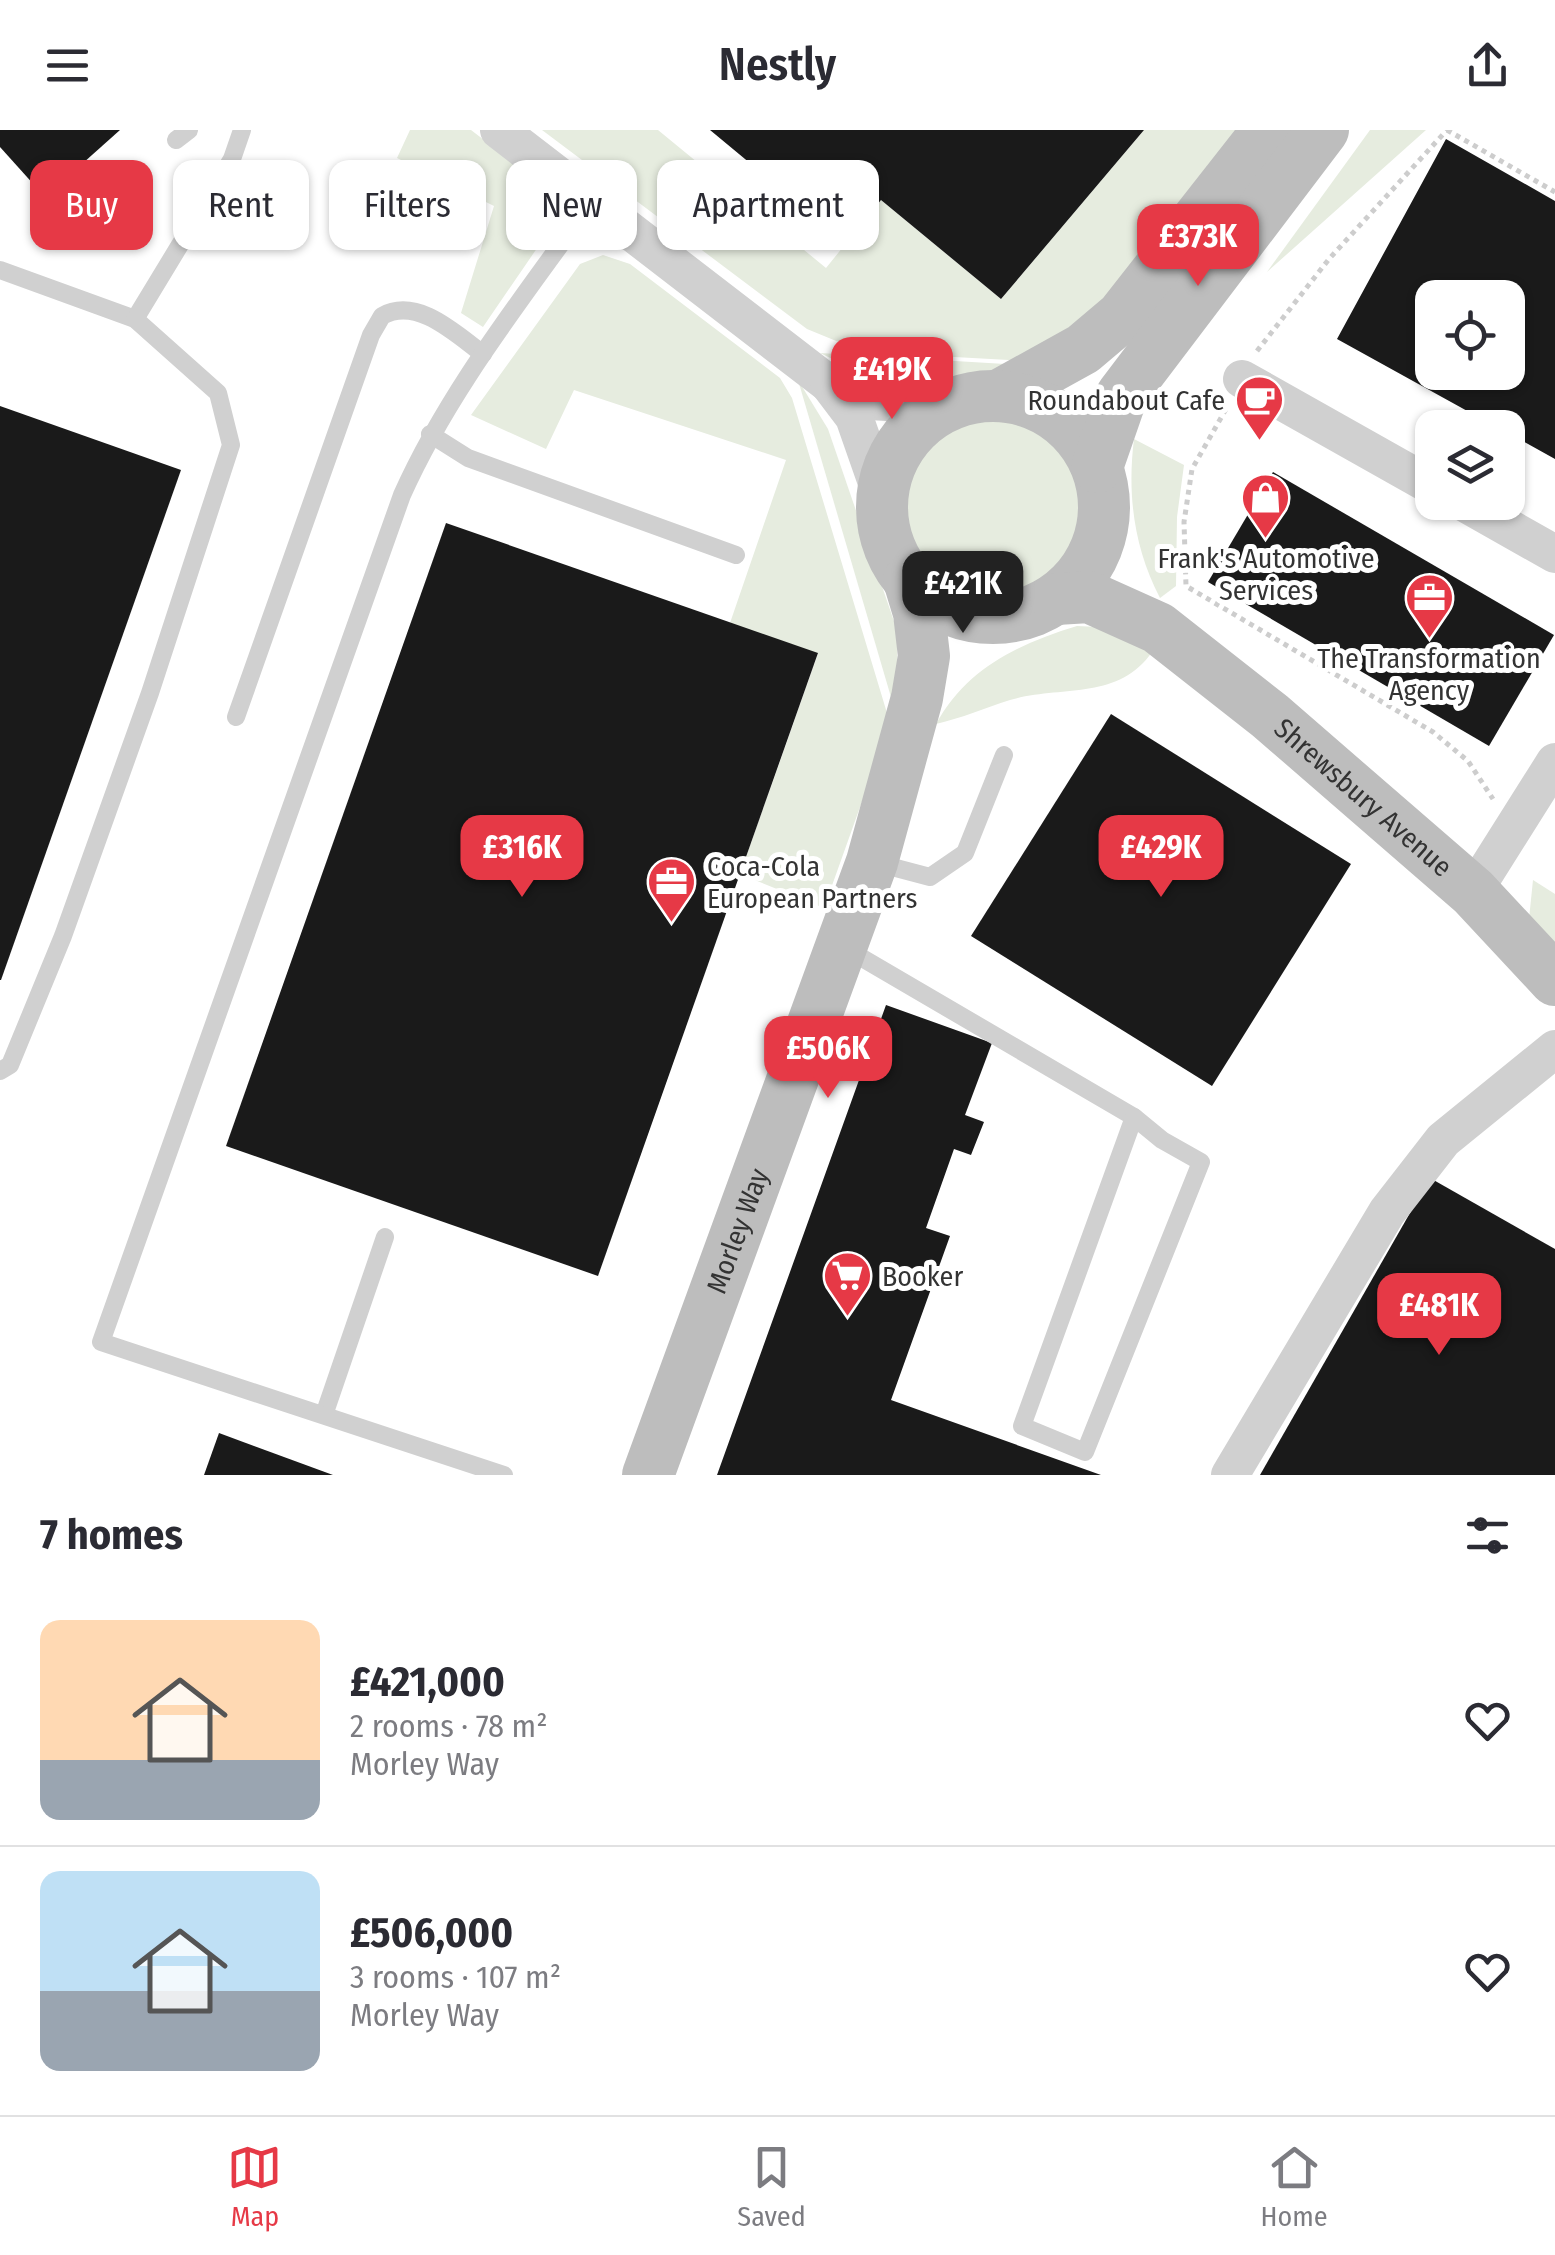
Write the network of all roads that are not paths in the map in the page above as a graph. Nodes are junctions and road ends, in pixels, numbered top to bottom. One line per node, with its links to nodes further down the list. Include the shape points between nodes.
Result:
1 (242, 130): 9 (lane, via 232,159)
2 (499, 130): 5 (street)
3 (1268, 130): 13 (street, via 1122,316 1083,349)
4 (1323, 130): 17 (street, via 1122,395)
5 (537, 160)
6 (637, 237): 12 (street)
7 (557, 250): 10 (lane)
8 (0, 270): 9 (lane)
9 (135, 318): 34 (lane, via 218,393 231,445 63,936 10,1065)
10 (483, 354): 15 (lane); 26 (lane, via 410,310 382,316)
11 (1242, 379): 16 (street)
12 (829, 384): 14 (street, via 868,401); 18 (street, via 854,417)
13 (1000, 396): 14 (street); 17 (street, via 1048,410 1086,445)
14 (948, 405): 18 (street, via 902,442)
15 (430, 434): 21 (lane, via 468,458); 37 (lane, via 402,495 102,1342)
16 (1415, 476)
17 (1101, 489): 23 (street, via 1090,560); 24 (street, Shrewsbury Avenue, via 1112,548)
18 (882, 497): 22 (street, via 884,532)
19 (1494, 520): 20 (street)
20 (1555, 554)
21 (736, 555)
22 (909, 580): 23 (street, via 956,612 984,618); 25 (street, Morley Way, via 924,656)
23 (1034, 608): 24 (street, Shrewsbury Avenue, via 1088,597); 25 (street, Morley Way, via 973,634)
24 (1158, 628): 30 (street, Shrewsbury Avenue)
25 (917, 698): 29 (street, Morley Way)
26 (236, 717)
27 (1004, 755): 29 (lane, via 965,853 930,877)
28 (1555, 762): 30 (street)
29 (872, 862): 31 (street, Morley Way)
30 (1473, 892): 32 (street, Shrewsbury Avenue)
31 (840, 945): 35 (lane); 39 (street, Morley Way)
32 (1555, 980)
33 (1555, 1050): 40 (street, via 1443,1140 1387,1212)
34 (0, 1071)
35 (1134, 1117): 35 (lane, via 1201,1162 1085,1452 1022,1426)
36 (384, 1237): 37 (lane)
37 (324, 1415): 38 (lane)
38 (504, 1475)
39 (648, 1475)
40 (1230, 1475)

